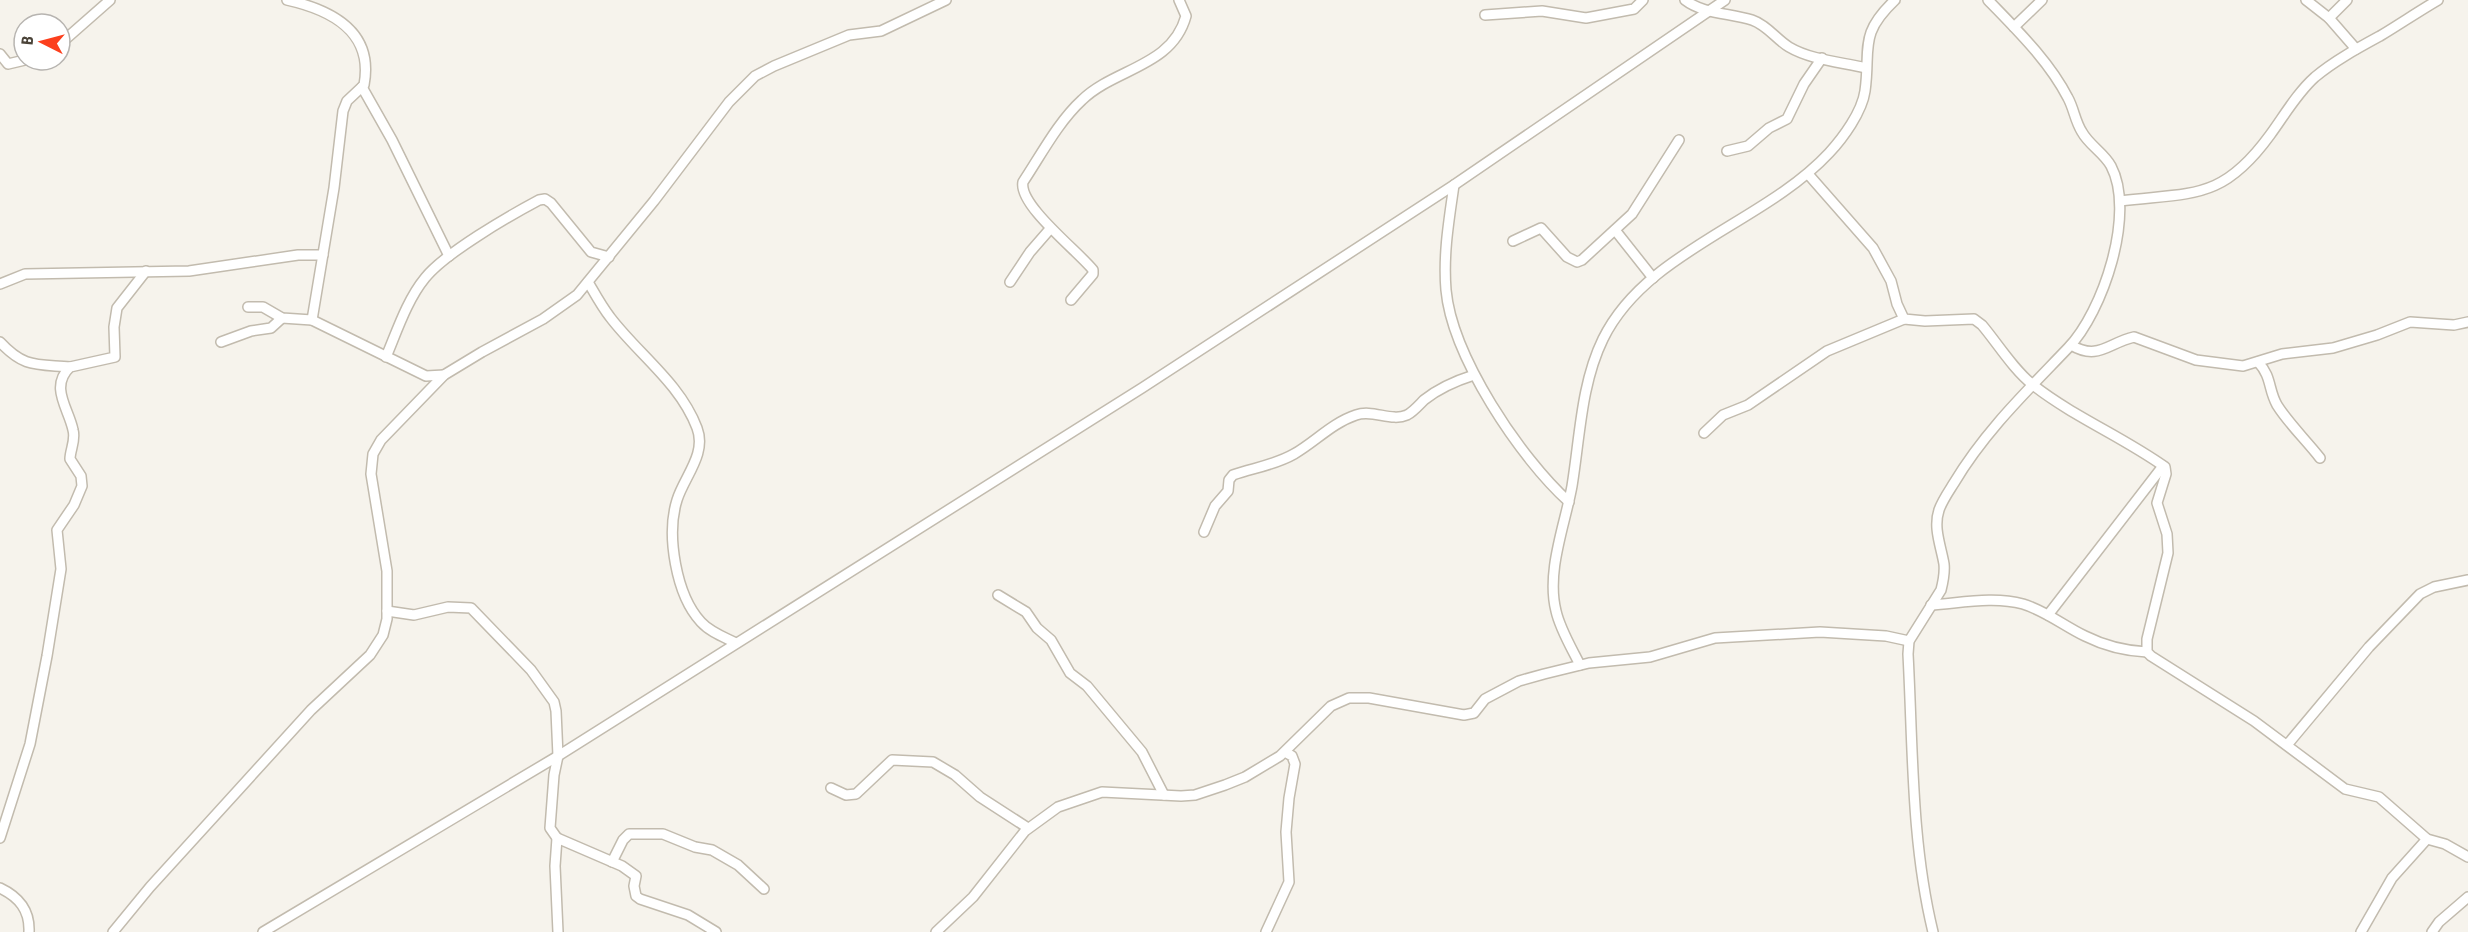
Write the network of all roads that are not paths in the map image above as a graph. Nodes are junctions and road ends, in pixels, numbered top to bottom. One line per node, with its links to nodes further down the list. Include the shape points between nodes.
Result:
1 (110, 0): 18 (street)
2 (287, 0): 24 (street, via 324,10 352,32 365,57)
3 (946, 0): 35 (street, via 881,31 849,35 755,76 729,102)
4 (1179, 0): 30 (street, via 1186,16 1167,46 1146,65 1102,84 1080,101 1023,182 1023,192)
5 (1643, 0): 15 (street, via 1634,9 1586,18 1542,11)
6 (1685, 0): 14 (street)
7 (1725, 0): 14 (street)
8 (1895, 0): 23 (street, via 1869,33)
9 (1988, 0): 17 (street)
10 (2042, 0): 17 (street)
11 (2306, 0): 16 (street)
12 (2347, 0): 16 (street)
13 (2438, 0): 19 (street)
14 (1710, 10): 21 (street, via 1754,21 1802,54); 28 (street)
15 (1485, 15)
16 (2329, 18): 19 (street)
17 (2014, 27): 29 (street, via 2054,74 2070,100 2082,133 2112,167)
18 (72, 33)
19 (2356, 49): 29 (street, via 2315,77 2254,155 2229,179 2199,191)
20 (0, 54): 22 (street, via 8,64)
21 (1822, 58): 23 (street); 26 (street, via 1787,119 1748,146)
22 (12, 63)
23 (1866, 68): 27 (street, via 1861,105 1830,152)
24 (362, 87): 33 (street, via 347,101 343,111); 34 (street)
25 (1678, 140): 31 (street, via 1632,214)
26 (1726, 151)
27 (1808, 174): 37 (street); 44 (street, via 1873,248 1891,281)
28 (1454, 185): 54 (street, via 1446,234 1446,292 1459,340); 67 (street, via 1227,334)
29 (2120, 201): 49 (street, via 2105,282)
30 (1050, 229): 39 (street); 41 (street, via 1093,270)
31 (1615, 230): 32 (street, via 1577,262 1540,228); 37 (street)
32 (1514, 241)
33 (323, 255): 36 (street, via 298,255 218,268); 45 (street)
34 (449, 256): 35 (street, via 545,199 591,252); 50 (street, via 417,288)
35 (609, 256): 38 (street)
36 (146, 271): 40 (street, via 25,274); 52 (street, via 117,308 115,357)
37 (1653, 278): 59 (street, via 1626,305 1602,341 1583,408)
38 (588, 282): 53 (street, via 543,319); 67 (street, via 610,317 650,359 698,428 699,452 675,507 673,534 678,572 685,598 702,622)
39 (1010, 282)
40 (0, 284)
41 (1071, 300)
42 (248, 307): 43 (street, via 263,307)
43 (282, 318): 45 (street); 48 (street, via 275,326)
44 (1904, 319): 55 (street, via 1974,319); 56 (street, via 1827,351 1748,405 1723,415)
45 (312, 320): 50 (street)
46 (2468, 322): 51 (street, via 2454,326 2410,322 2333,348 2282,354)
47 (0, 342): 52 (street, via 22,361)
48 (221, 342)
49 (2071, 345): 51 (street, via 2095,352 2134,337 2196,360 2243,366); 55 (street)
50 (386, 357): 53 (street, via 426,376)
51 (2258, 362): 57 (street, via 2270,379 2280,410)
52 (69, 367): 76 (street, via 62,376 61,392 73,429 70,459 81,476 82,486 57,530 61,569 47,656 30,744)
53 (444, 375): 64 (street, via 389,431 373,454 371,483 387,571)
54 (1474, 375): 59 (street, via 1527,457); 60 (street, via 1436,391 1408,414 1356,415 1286,458 1233,475)
55 (2031, 384): 58 (street); 63 (street, via 1976,448 1941,506 1936,524 1944,574 1941,591)
56 (1704, 434)
57 (2320, 458)
58 (2163, 466): 65 (street); 68 (street, via 2166,474 2157,503 2167,534 2168,553)
59 (1569, 502): 69 (street, via 1555,563 1553,599)
60 (1204, 532)
61 (2468, 580): 70 (street, via 2420,594 2369,647)
62 (998, 595): 74 (street, via 1026,612 1051,640 1070,673 1087,686 1142,752)
63 (1931, 605): 65 (street, via 1986,600 2023,604); 66 (street)
64 (387, 611): 72 (street, via 414,615 458,607 476,612 531,670 554,702); 85 (street, via 383,635 370,655 311,710)
65 (2048, 615): 68 (street, via 2086,637 2128,651)
66 (1909, 641): 69 (street, via 1820,632 1736,636 1650,657); 91 (street, via 1917,836)
67 (736, 643): 72 (street)
68 (2147, 652): 70 (street)
69 (1580, 665): 71 (street, via 1519,681 1485,699 1473,713 1464,715 1369,698 1342,700 1325,711)
70 (2287, 745): 78 (street, via 2345,789 2379,797)
71 (1285, 752): 74 (street, via 1225,785 1195,795); 90 (street, via 1295,764 1286,831 1289,882)
72 (558, 756): 77 (street, via 550,828); 86 (street)
73 (831, 788): 75 (street, via 846,795 856,794 892,760 930,760)
74 (1164, 795): 75 (street, via 1102,792 1058,807)
75 (1028, 828): 89 (street, via 973,897)
76 (0, 838)
77 (556, 838): 80 (street); 87 (street)
78 (2427, 839): 79 (street); 92 (street, via 2392,878)
79 (2468, 857)
80 (612, 862): 82 (street, via 629,834 663,834 712,850 738,865); 88 (street, via 636,876 636,896 688,915)
81 (0, 888): 84 (street, via 21,902)
82 (764, 889)
83 (2468, 897): 93 (street)
84 (29, 932)
85 (113, 932)
86 (263, 932)
87 (558, 932)
88 (716, 932)
89 (936, 932)
90 (1266, 932)
91 (1934, 932)
92 (2361, 932)
93 (2432, 932)

